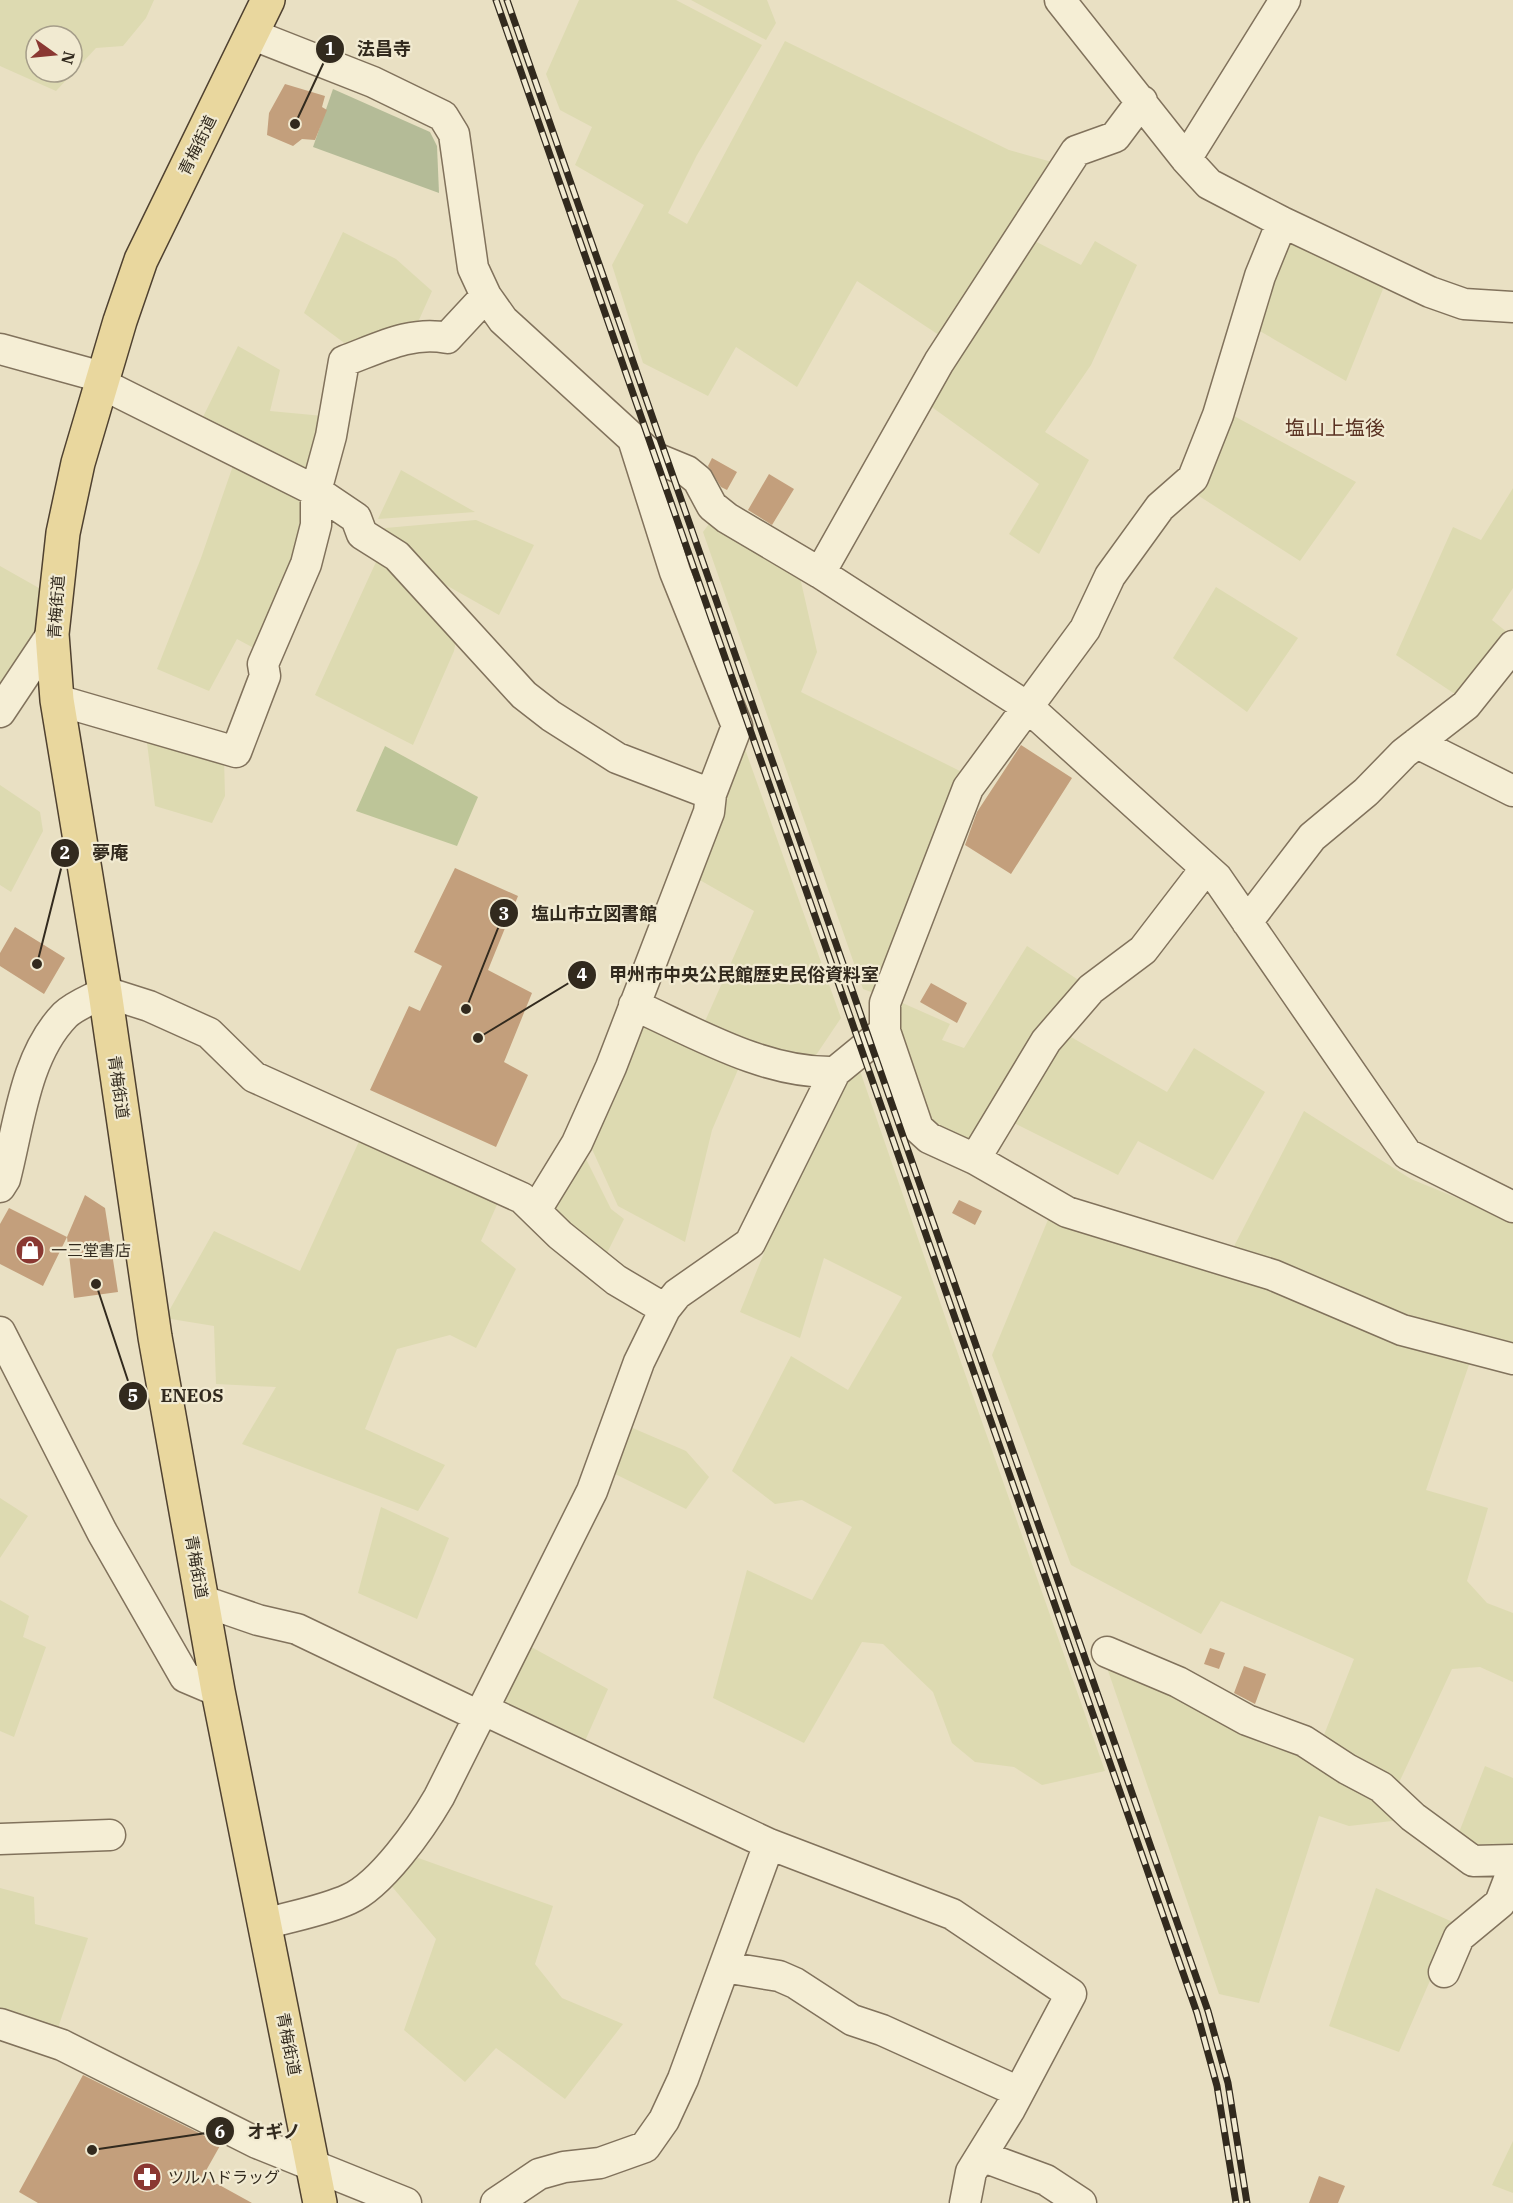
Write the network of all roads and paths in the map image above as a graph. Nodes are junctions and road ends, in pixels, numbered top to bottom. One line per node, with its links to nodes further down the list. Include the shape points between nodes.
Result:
1 (268, 0): 4 (main road, 青梅街道)
2 (1060, 0): 5 (street)
3 (1286, 0): 6 (street)
4 (251, 34): 8 (street, via 373,82 449,122 473,268); 11 (main road, 青梅街道, via 141,260)
5 (1142, 101): 6 (street); 14 (street, via 1115,137 1076,151 939,362)
6 (1186, 159): 7 (street, via 1209,184)
7 (1282, 222): 9 (street, via 1464,304); 18 (street, via 1260,276 1218,414 1193,478 1160,507 1110,576 1085,629)
8 (486, 296): 12 (street, via 503,320); 13 (street, via 447,338 430,334 401,340 344,361)
9 (1513, 307)
10 (0, 348): 11 (street)
11 (101, 380): 13 (street); 15 (main road, 青梅街道, via 63,533)
12 (633, 439): 14 (street, via 653,457 687,471 698,480 712,506 727,518); 22 (street, via 675,572 737,726)
13 (316, 491): 17 (street, via 316,525 306,564 263,664 265,676 236,752); 22 (street, via 356,518 362,534 397,556 524,695 551,716 617,758)
14 (820, 573): 18 (street)
15 (52, 634): 17 (main road, 青梅街道); 19 (street)
16 (1513, 646): 20 (street, via 1466,705)
17 (57, 700): 25 (main road, 青梅街道)
18 (1029, 708): 23 (street); 27 (street, via 968,788 885,1003)
19 (0, 712)
20 (1417, 743): 21 (street); 24 (street, via 1312,837)
21 (1513, 791)
22 (711, 794): 26 (street, via 710,812)
23 (1206, 868): 24 (street); 29 (street, via 1143,950 1091,989 1046,1041)
24 (1247, 922): 31 (street, via 1407,1154)
25 (105, 992): 30 (street, via 67,1013 49,1038 33,1068); 32 (street, via 150,1006 208,1033 254,1077 522,1198); 36 (main road, 青梅街道, via 155,1337)
26 (634, 1005): 28 (street, via 744,1054 811,1073); 32 (street, via 577,1143)
27 (885, 1031): 28 (street); 29 (street, via 918,1128 929,1138)
28 (835, 1072): 33 (street, via 750,1243 677,1294)
29 (975, 1159): 35 (street, via 1067,1212 1283,1278 1402,1330)
30 (0, 1187)
31 (1513, 1207)
32 (536, 1210): 33 (street, via 616,1280)
33 (665, 1309): 39 (street, via 639,1362 592,1491)
34 (0, 1332): 38 (street, via 102,1532 186,1677)
35 (1513, 1359)
36 (203, 1601): 38 (main road, 青梅街道); 39 (street, via 297,1629)
37 (1107, 1652): 43 (street, via 1178,1682 1247,1720 1304,1742 1381,1787 1413,1817 1473,1861)
38 (218, 1691): 45 (main road, 青梅街道)
39 (481, 1712): 42 (street); 45 (street, via 425,1820 371,1886 348,1900)
40 (110, 1835): 41 (street)
41 (0, 1839)
42 (769, 1844): 46 (street); 49 (street, via 952,1914 1071,1994)
43 (1513, 1860)
44 (1513, 1869): 47 (street, via 1500,1903 1460,1937)
45 (265, 1924): 51 (main road, 青梅街道)
46 (724, 1967): 49 (street, via 779,1976 852,2020); 54 (street, via 683,2079 664,2120 645,2147 600,2163 538,2174)
47 (1444, 1972)
48 (0, 2024): 51 (street, via 62,2045 256,2143)
49 (1019, 2092): 50 (street)
50 (981, 2156): 55 (street, via 968,2182); 56 (street, via 1046,2181)
51 (313, 2167): 52 (main road, 青梅街道); 53 (street)
52 (320, 2203)
53 (406, 2203)
54 (496, 2203)
55 (965, 2203)
56 (1081, 2203)

